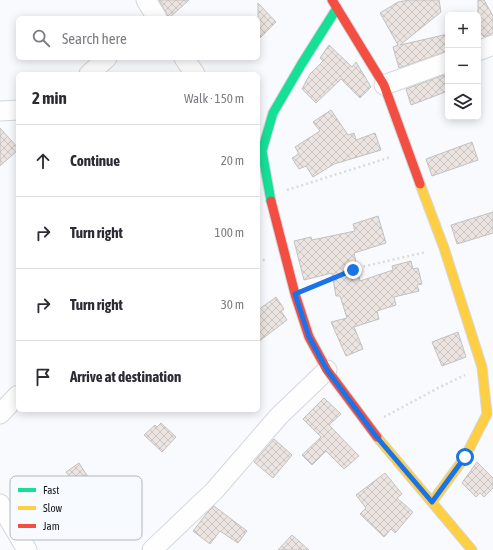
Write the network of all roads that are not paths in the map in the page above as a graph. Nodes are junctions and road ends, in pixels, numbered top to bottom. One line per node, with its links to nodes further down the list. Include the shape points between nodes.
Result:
1 (146, 0): 3 (street)
2 (335, 4): 11 (street); 14 (street, via 273,113)
3 (156, 16)
4 (493, 45): 5 (street)
5 (481, 50)
6 (105, 60): 9 (street)
7 (185, 60): 10 (street)
8 (445, 63): 11 (street)
9 (91, 72)
10 (194, 72)
11 (384, 85): 18 (street, via 444,248 482,367 487,414 465,457)
12 (16, 110): 13 (street)
13 (0, 111)
14 (260, 152): 15 (street, via 295,294 309,337)
15 (327, 370): 18 (street, via 368,426); 23 (street, via 279,416 214,491)
16 (16, 396): 17 (street)
17 (0, 414)
18 (432, 502): 24 (street)
19 (0, 504): 20 (street)
20 (10, 521)
21 (21, 540): 22 (street)
22 (27, 550)
23 (152, 550)
24 (472, 550)

